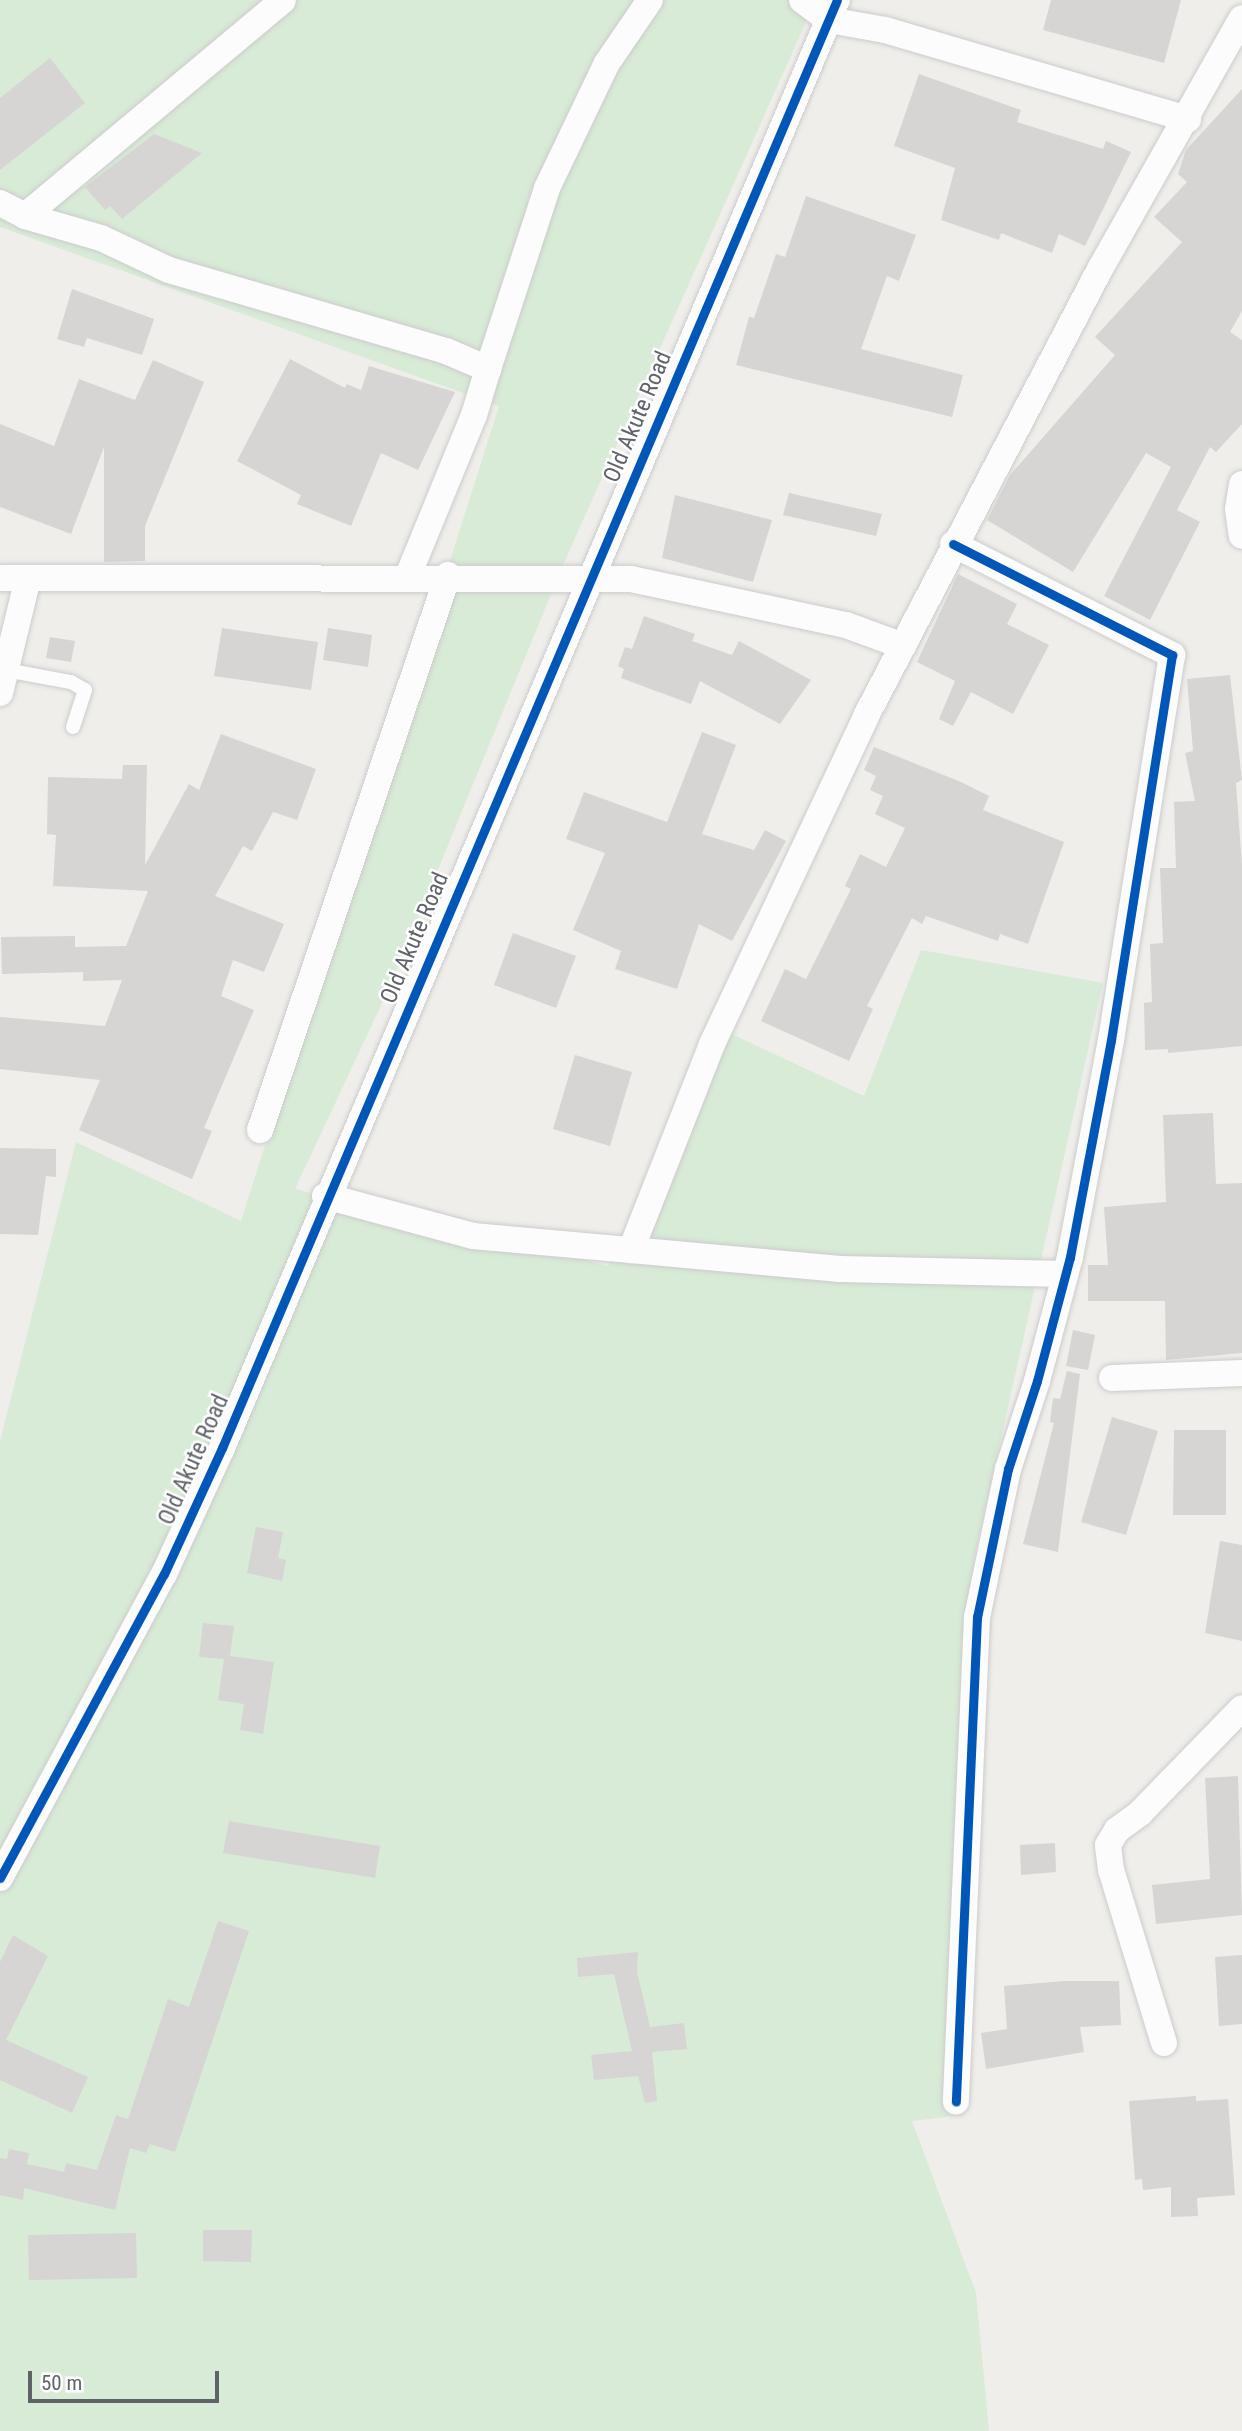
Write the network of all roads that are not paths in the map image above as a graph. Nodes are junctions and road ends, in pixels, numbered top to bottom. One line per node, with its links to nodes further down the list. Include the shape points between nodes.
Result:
1 (283, 0): 8 (street)
2 (650, 0): 9 (street, via 607,63 547,188)
3 (802, 0): 4 (street)
4 (833, 10): 6 (street, via 885,30); 17 (street, Old Akute Road)
5 (1242, 18): 6 (street)
6 (1188, 119): 12 (street, via 1100,269)
7 (0, 203): 8 (street)
8 (25, 216): 9 (street, via 101,238 169,270 446,351)
9 (488, 369): 16 (street)
10 (1242, 484): 11 (street, via 1238,509)
11 (1242, 536)
12 (953, 544): 18 (street); 24 (street, via 1172,655 1111,1040)
13 (448, 575): 16 (street); 17 (street); 21 (street)
14 (0, 578): 15 (street)
15 (28, 578): 16 (street); 19 (street)
16 (407, 578)
17 (589, 581): 18 (street, via 664,584 846,625); 22 (street, Old Akute Road)
18 (903, 646): 23 (street, via 712,1044)
19 (3, 682): 20 (lane, via 71,682 85,690)
20 (73, 726)
21 (260, 1130)
22 (325, 1196): 23 (street, via 473,1236); 28 (street, Old Akute Road, via 222,1448 164,1574)
23 (631, 1250): 24 (street, via 840,1269)
24 (1065, 1274): 30 (street, via 1008,1469 976,1617)
25 (1242, 1373): 26 (street)
26 (1112, 1378)
27 (1242, 1708): 29 (street, via 1140,1814 1117,1830 1108,1845 1111,1870)
28 (0, 1878)
29 (1164, 2043)
30 (956, 2102)

